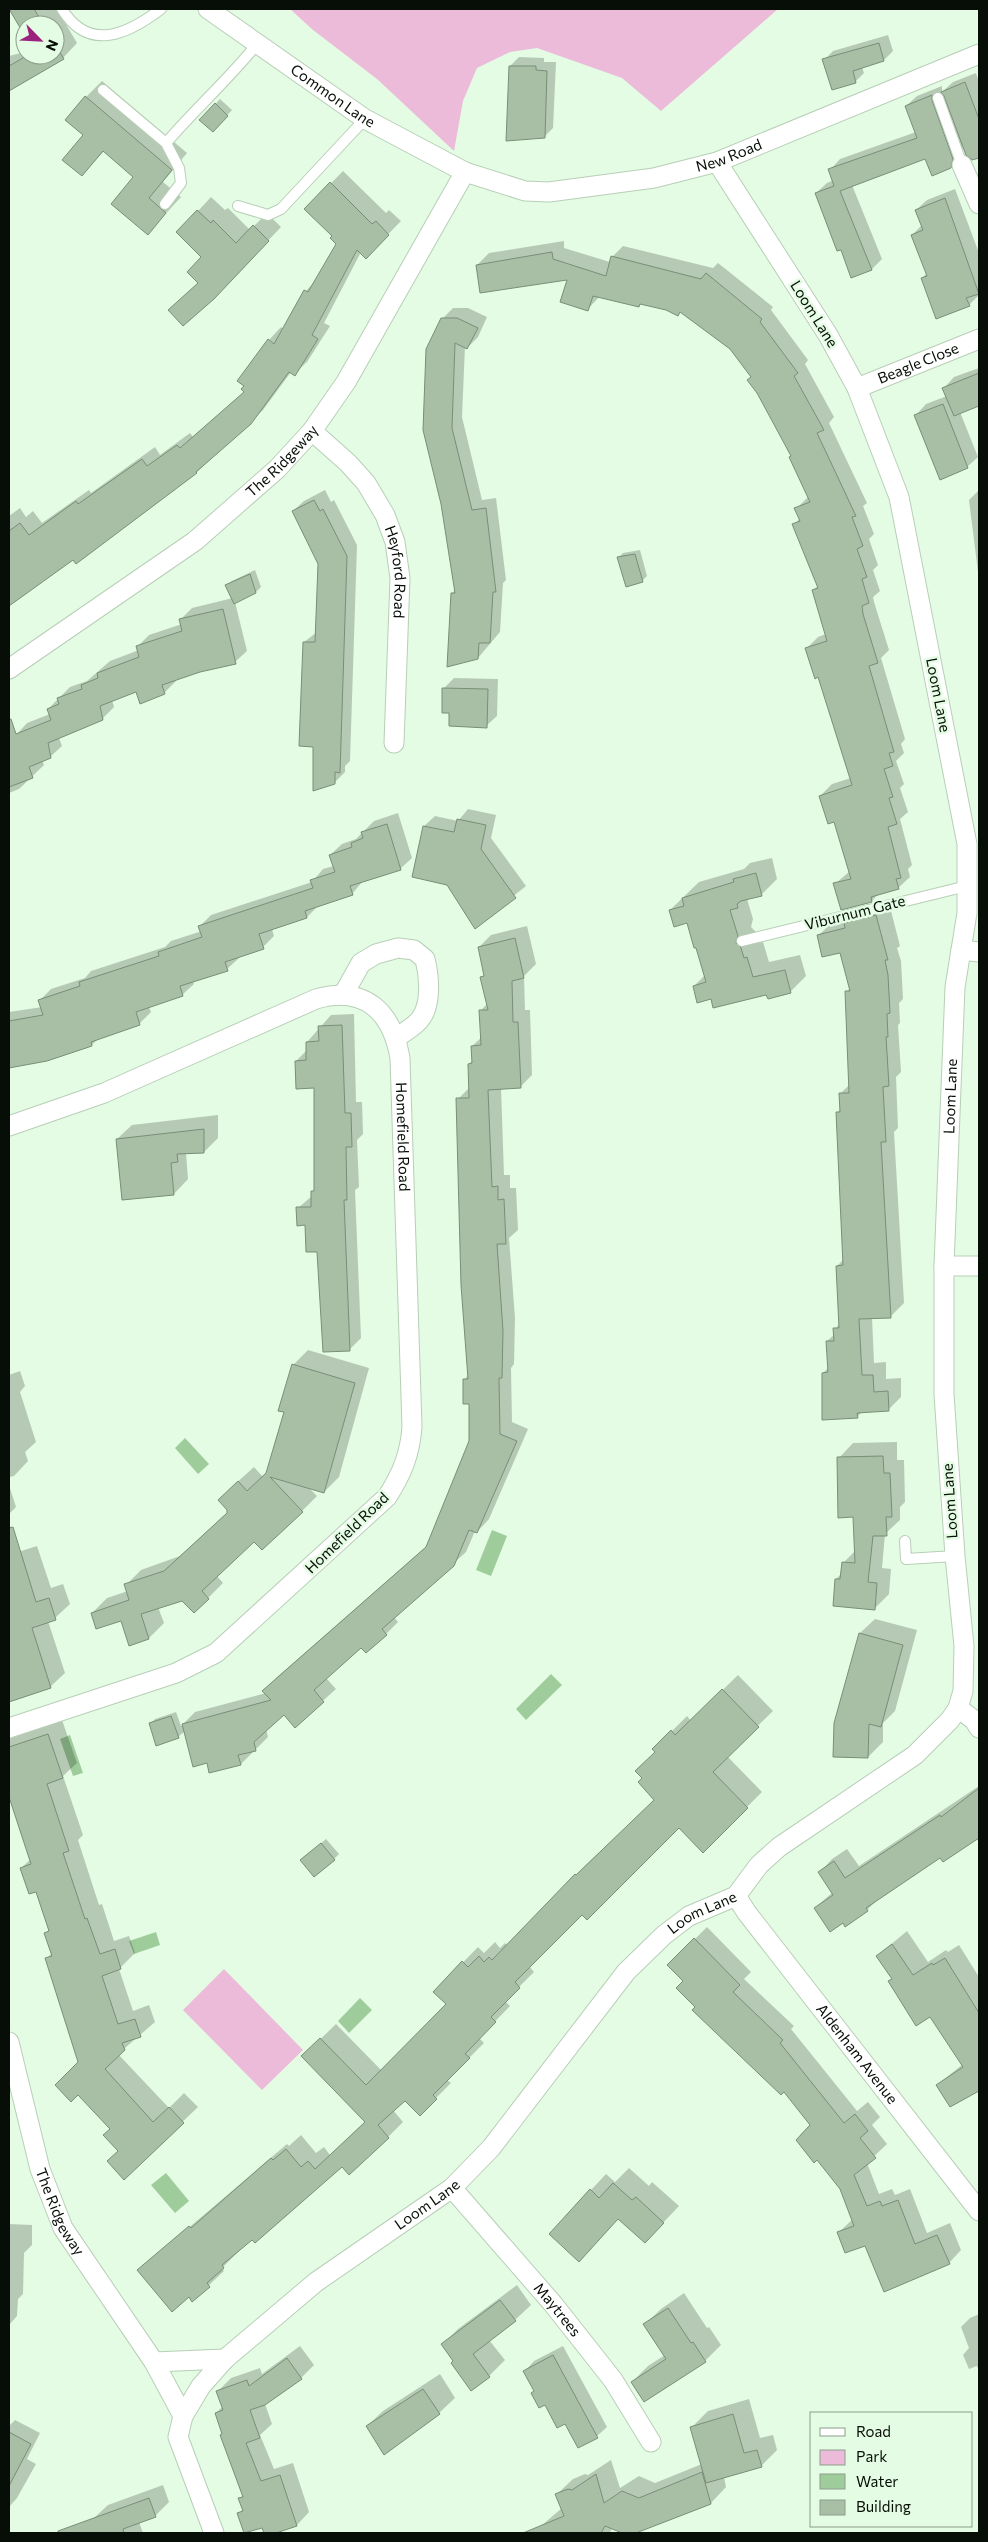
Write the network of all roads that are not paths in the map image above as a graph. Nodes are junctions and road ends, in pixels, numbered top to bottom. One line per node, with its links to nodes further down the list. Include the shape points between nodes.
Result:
1 (62, 9): 2 (lane, via 71,24 83,32 111,35 141,24)
2 (161, 9)
3 (208, 9): 4 (street, Common Lane)
4 (257, 44): 8 (street, Common Lane); 9 (lane, via 232,75)
5 (979, 54): 10 (street, New Road)
6 (103, 90): 9 (lane)
7 (938, 98): 11 (lane)
8 (365, 119): 12 (street, Common Lane); 15 (lane, via 281,209 268,215)
9 (166, 143): 13 (lane, via 179,168 181,183)
10 (717, 162): 12 (street, New Road, via 654,178 549,192 517,189); 17 (street, Loom Lane, via 828,335)
11 (962, 165): 14 (street)
12 (465, 172): 18 (street, The Ridgeway, via 346,382)
13 (165, 204)
14 (979, 204)
15 (238, 206)
16 (979, 339): 17 (street, Beagle Close)
17 (857, 388): 21 (street, Loom Lane, via 899,497 967,844)
18 (312, 431): 19 (street, The Ridgeway, via 277,469 196,541); 20 (street, Heyford Road, via 366,482 385,515 395,542 400,578)
19 (9, 669)
20 (394, 743)
21 (967, 886): 22 (lane, Viburnum Gate); 23 (street, Loom Lane)
22 (742, 941)
23 (970, 951): 27 (street, Loom Lane, via 955,986)
24 (343, 995): 25 (street, Homefield Road, via 359,998 372,1006 387,1019); 25 (street, via 361,963 376,954 398,948 414,950 425,959 429,984 426,1003 422,1018); 26 (street, Homefield Road, via 316,999 104,1093)
25 (396, 1038): 32 (street, Homefield Road, via 400,1058 412,1427 410,1450 396,1482 387,1496 216,1653 176,1673)
26 (9, 1126)
27 (944, 1266): 28 (street); 30 (street, Loom Lane, via 944,1394)
28 (979, 1266)
29 (905, 1541): 30 (lane, via 906,1559)
30 (954, 1556): 31 (street, Loom Lane, via 964,1646 963,1691)
31 (958, 1708): 33 (street); 34 (street, Loom Lane, via 936,1736 914,1755 779,1846 759,1864)
32 (9, 1728)
33 (979, 1728)
34 (736, 1896): 36 (street, Loom Lane, via 688,1916 664,1934 626,1972 491,2148); 37 (street, Aldenham Avenue)
35 (9, 2042): 39 (street, The Ridgeway, via 40,2169 63,2228)
36 (452, 2188): 38 (street, Loom Lane, via 316,2282); 41 (street, Maytrees, via 553,2304 613,2380)
37 (979, 2211)
38 (225, 2359): 39 (street); 40 (street, Loom Lane, via 201,2386)
39 (154, 2362): 40 (street, The Ridgeway)
40 (183, 2416): 42 (street, Loom Lane, via 178,2437)
41 (652, 2442)
42 (214, 2533)

